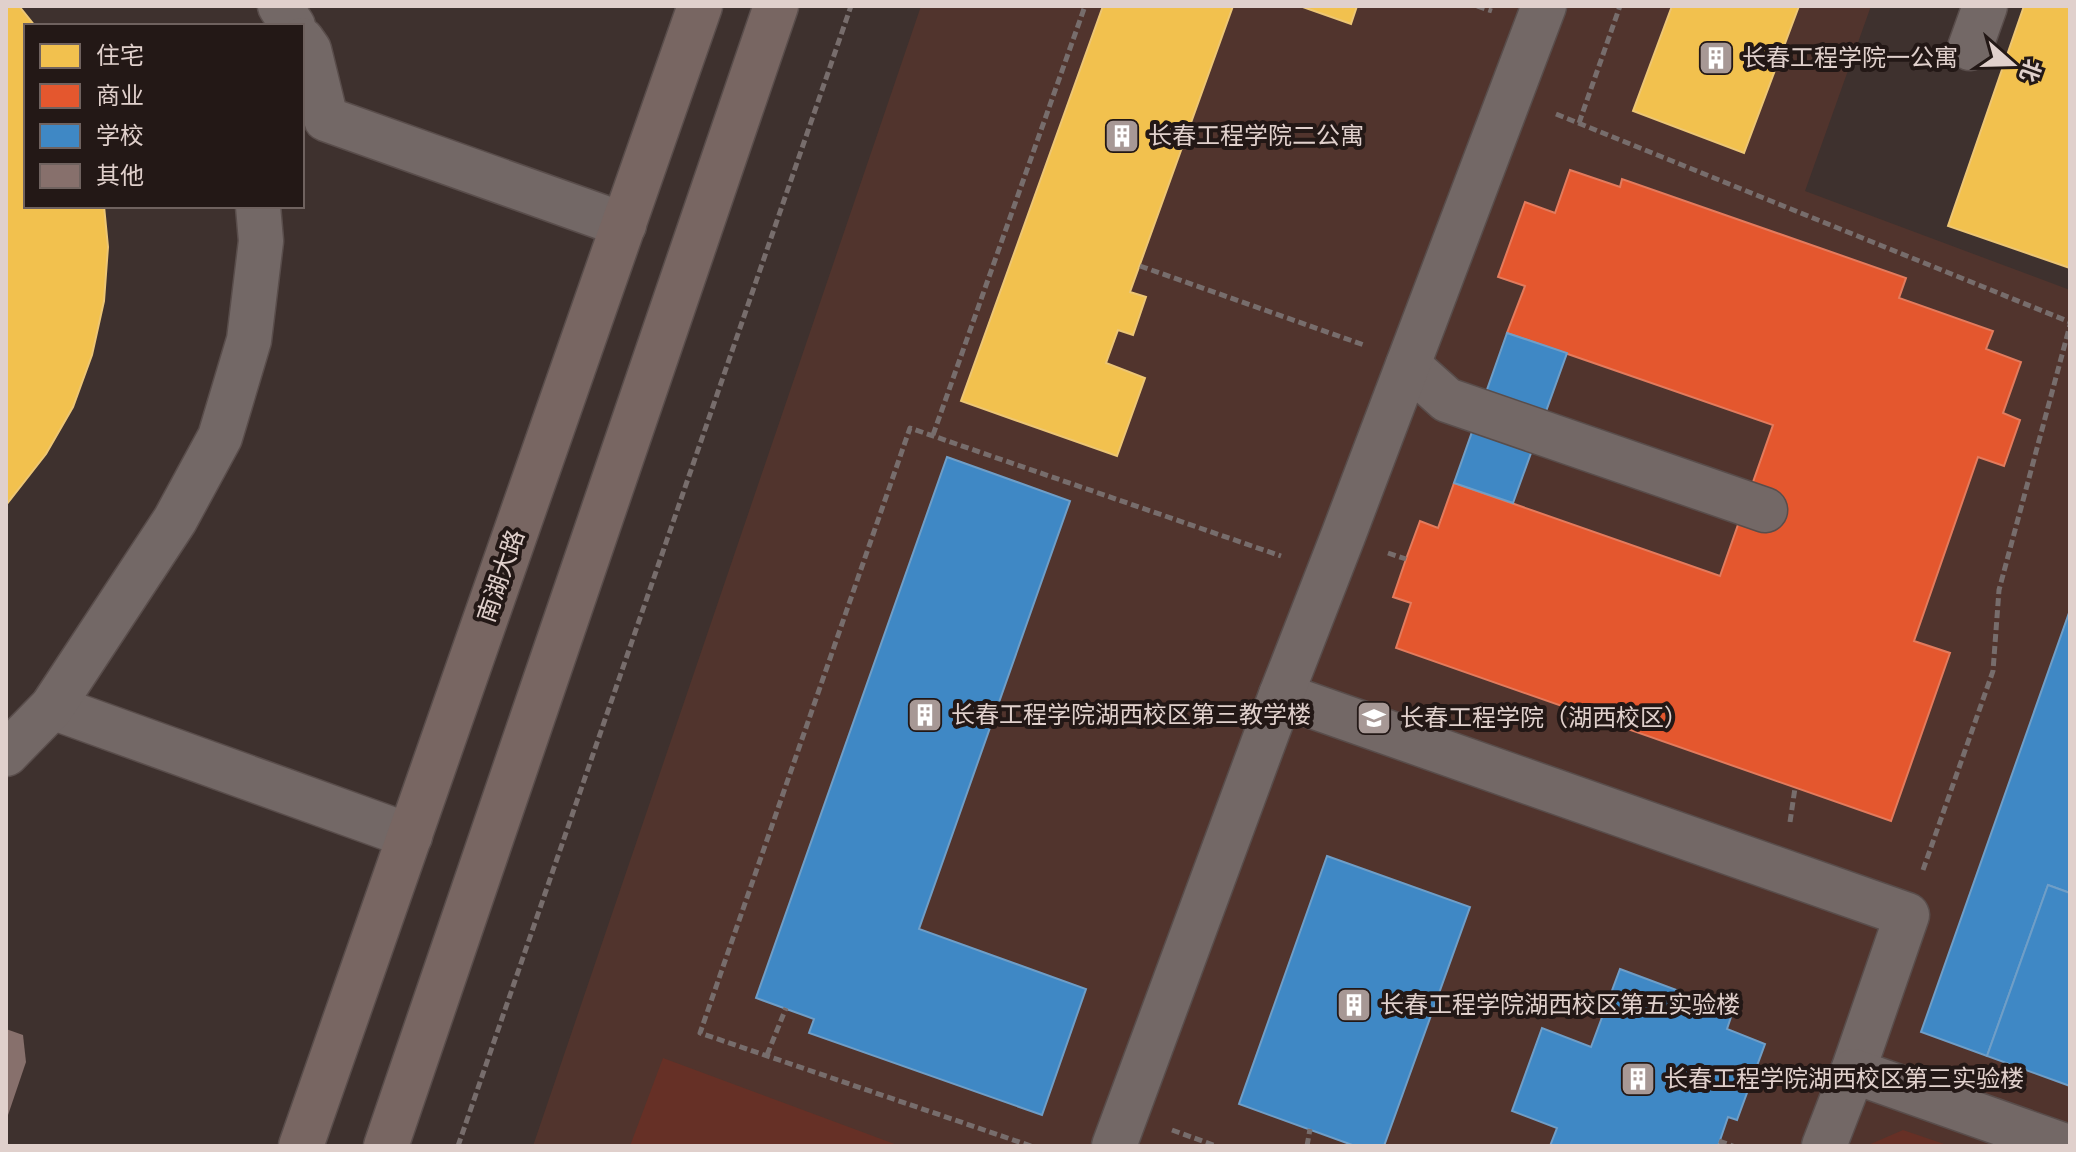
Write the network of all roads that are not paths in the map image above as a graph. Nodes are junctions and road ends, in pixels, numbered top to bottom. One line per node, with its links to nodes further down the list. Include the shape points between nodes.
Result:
1 (280, 6): 6 (lane)
2 (700, 6): 11 (main road, 南湖大路)
3 (776, 6): 20 (main road)
4 (1544, 6): 12 (lane)
5 (1985, 6): 8 (lane)
6 (292, 24)
7 (304, 43): 9 (lane, via 309,50)
8 (1970, 48)
9 (314, 125): 11 (lane)
10 (258, 208): 15 (lane, via 261,241 249,340 220,437 175,520)
11 (624, 225): 17 (main road, 南湖大路)
12 (1408, 365): 13 (lane, via 1447,400); 14 (lane)
13 (1765, 510)
14 (1281, 695): 18 (lane, via 1907,915); 21 (lane)
15 (52, 707): 16 (lane); 17 (lane)
16 (6, 754)
17 (410, 836): 19 (main road, 南湖大路)
18 (1853, 1071): 22 (lane); 23 (lane)
19 (301, 1146)
20 (386, 1146)
21 (1114, 1146)
22 (1824, 1146)
23 (2065, 1146)

